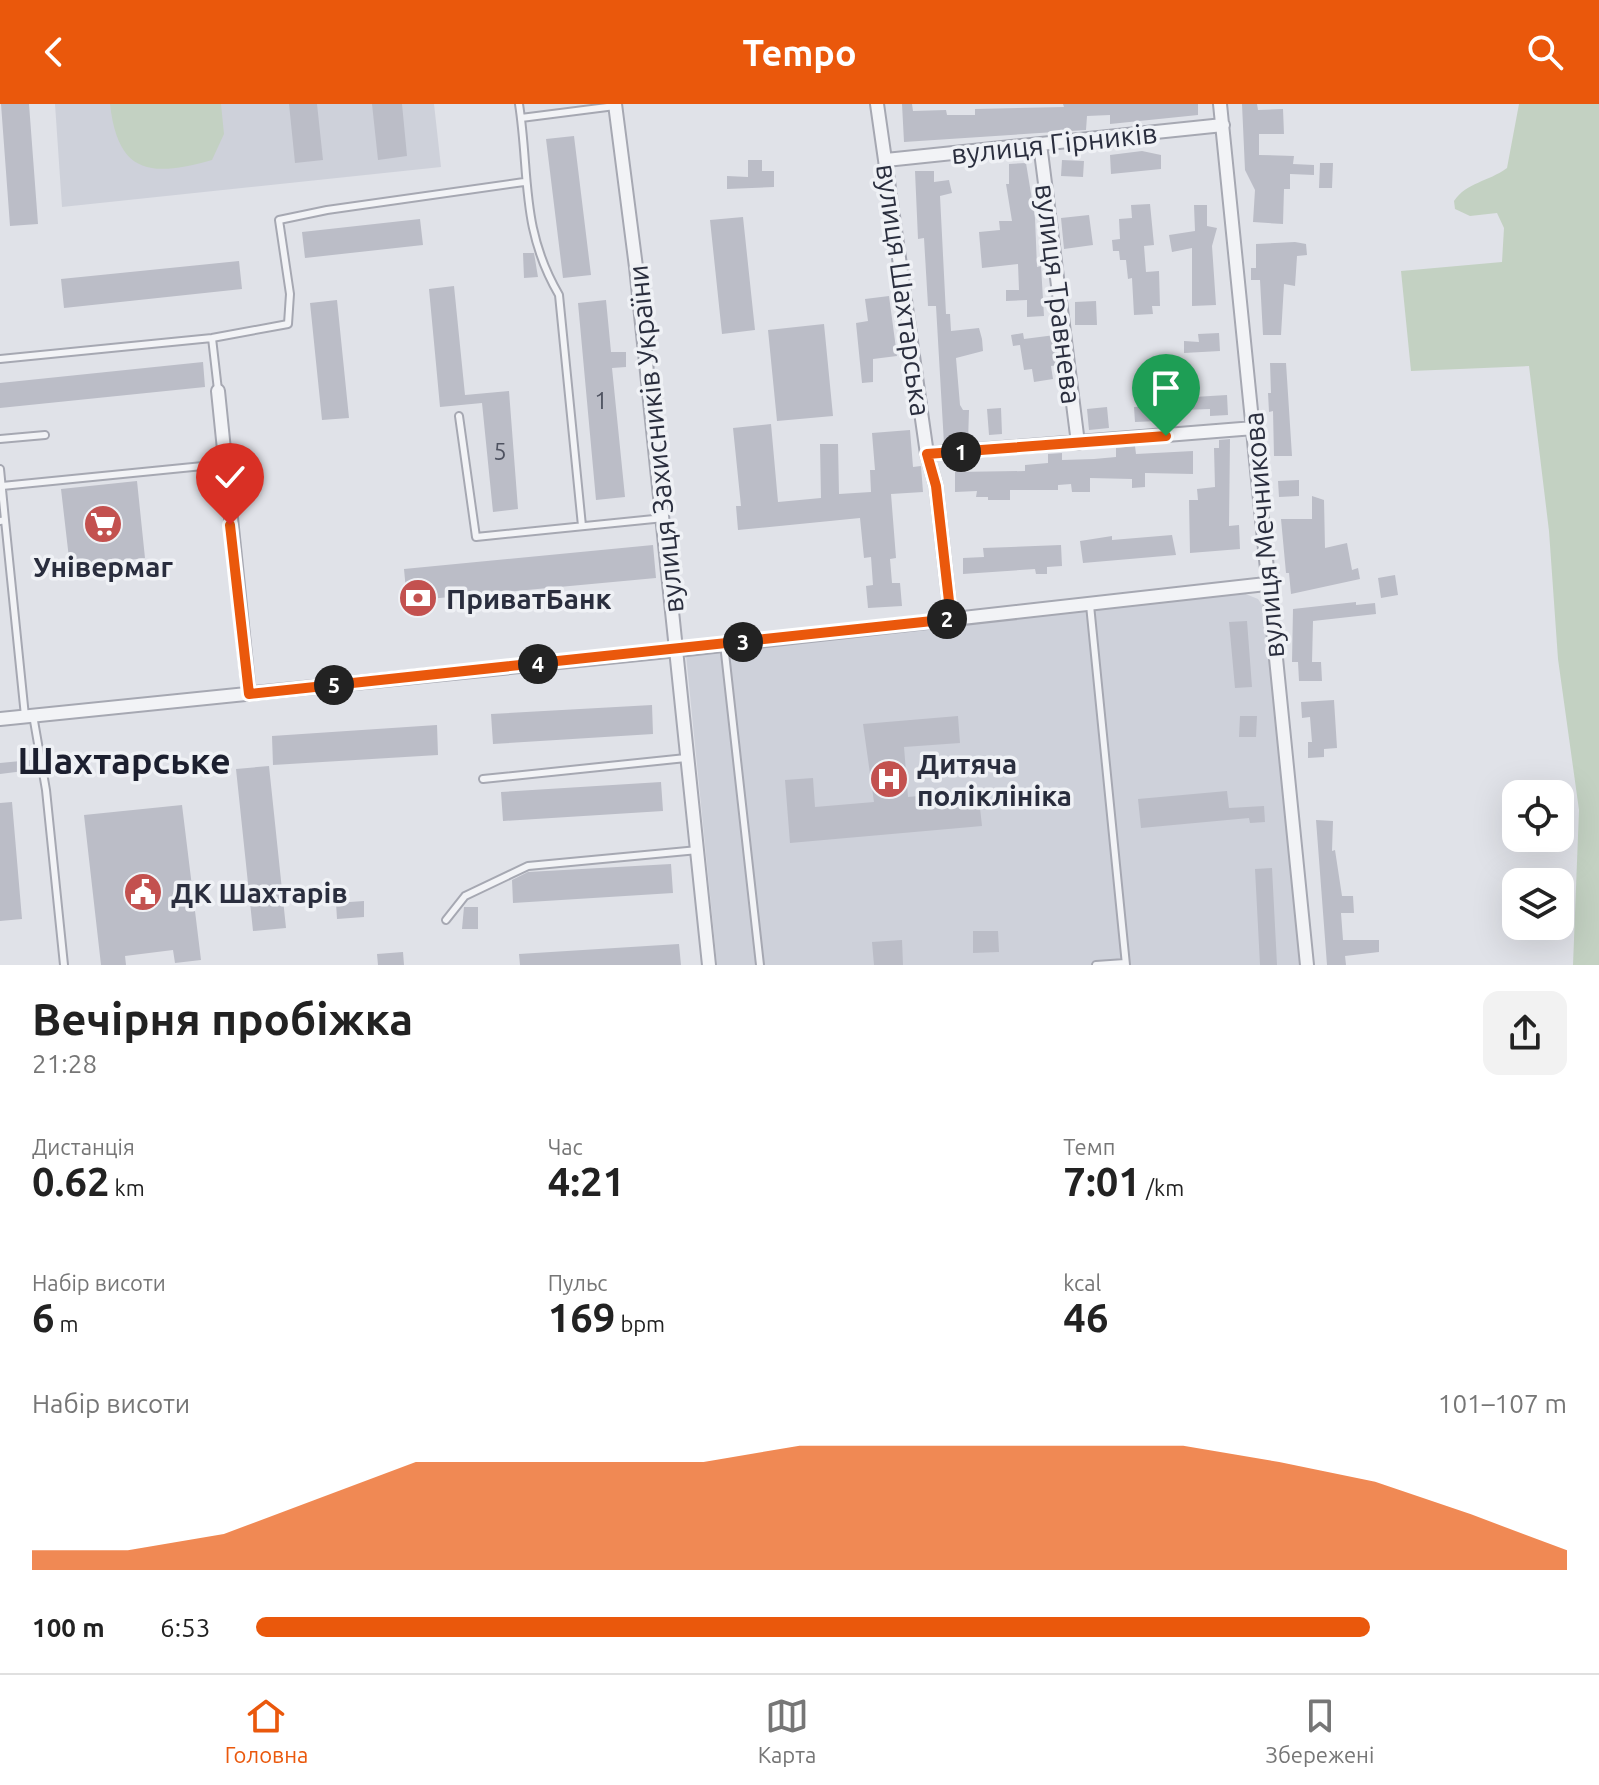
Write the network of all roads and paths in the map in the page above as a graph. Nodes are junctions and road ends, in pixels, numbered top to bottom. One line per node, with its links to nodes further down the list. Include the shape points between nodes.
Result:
1 (519, 104): 5 (lane)
2 (877, 104): 8 (street, вулиця Шахтарська)
3 (1220, 104): 6 (street, вулиця Мечникова)
4 (615, 105): 5 (lane); 22 (street, вулиця Захисників України)
5 (521, 118): 9 (lane)
6 (1223, 125): 7 (street, вулиця Гірників); 14 (street, вулиця Мечникова)
7 (1040, 144): 8 (street, вулиця Гірників); 17 (street, вулиця Травнева)
8 (886, 160): 18 (street, вулиця Шахтарська)
9 (524, 182): 10 (lane, via 279,220 290,294 288,324); 24 (lane, via 532,230 559,295)
10 (212, 338): 11 (lane); 12 (lane)
11 (0, 359)
12 (218, 391): 19 (street)
13 (459, 416): 24 (lane, via 476,537)
14 (1254, 428): 17 (street); 25 (street, вулиця Мечникова)
15 (45, 435): 16 (lane)
16 (0, 439)
17 (1078, 443): 18 (street)
18 (927, 454): 27 (street, вулиця Шахтарська, via 936,486)
19 (223, 464): 21 (lane); 30 (street)
20 (0, 469): 21 (lane)
21 (2, 486): 23 (lane)
22 (664, 518): 24 (lane); 29 (street, вулиця Захисників України)
23 (2, 521): 31 (lane)
24 (582, 526)
25 (1266, 584): 26 (street); 42 (street, вулиця Мечникова)
26 (1090, 605): 27 (street); 37 (lane)
27 (951, 619): 28 (street)
28 (724, 644): 29 (street); 40 (lane)
29 (678, 650): 30 (street); 33 (street, вулиця Захисників України)
30 (249, 694): 31 (street)
31 (29, 716): 32 (street); 38 (lane, via 46,790)
32 (0, 719)
33 (689, 758): 34 (lane); 35 (street, вулиця Захисників України)
34 (483, 779)
35 (698, 850): 36 (lane, via 528,866 465,896); 39 (street, вулиця Захисників України)
36 (446, 920)
37 (1126, 964): 41 (lane)
38 (64, 965)
39 (709, 965)
40 (760, 965)
41 (1096, 965)
42 (1307, 965)

